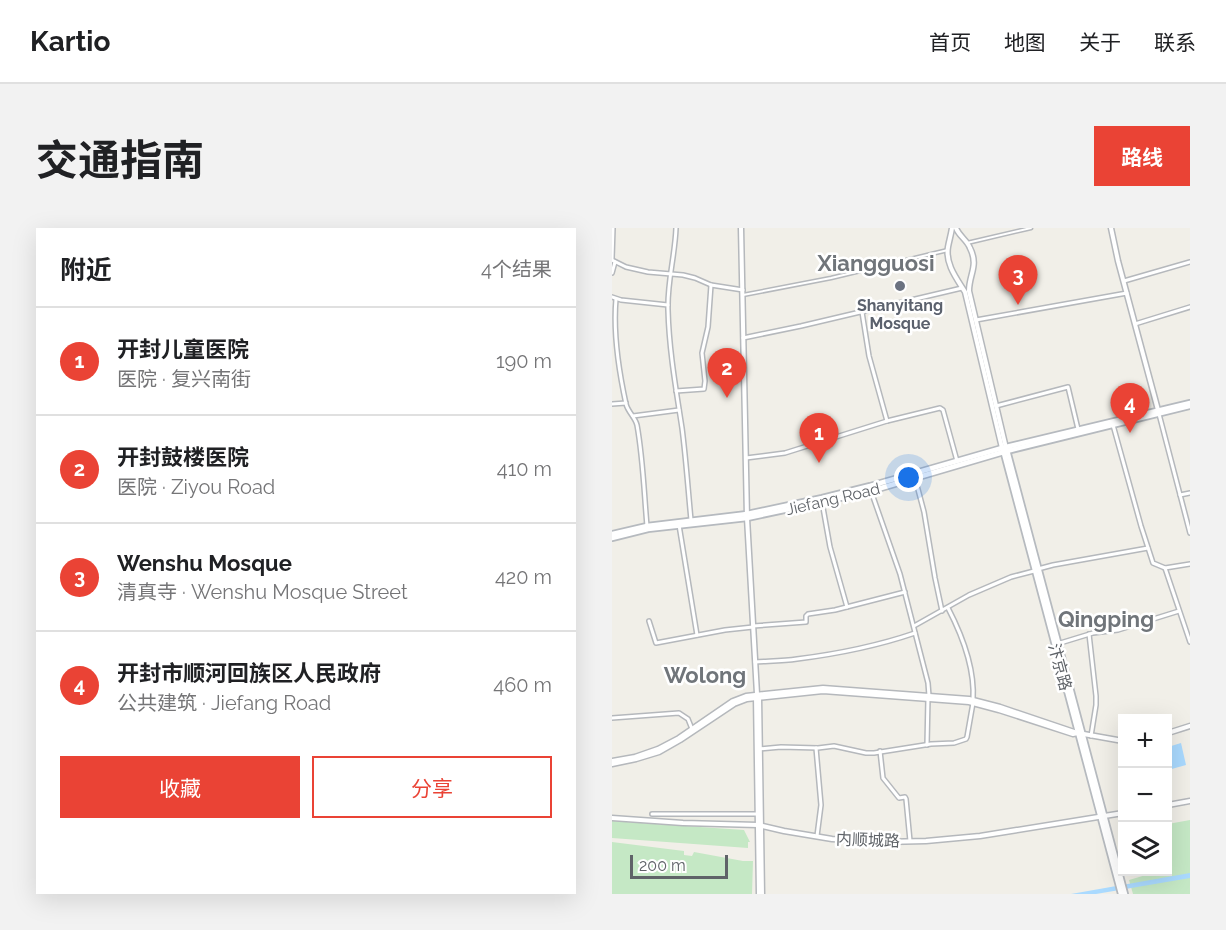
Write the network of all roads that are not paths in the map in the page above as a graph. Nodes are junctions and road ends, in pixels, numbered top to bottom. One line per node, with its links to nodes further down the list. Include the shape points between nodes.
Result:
1 (613, 228): 9 (street)
2 (676, 228): 12 (street)
3 (741, 228): 16 (street)
4 (954, 228): 7 (street); 8 (street)
5 (1031, 228): 7 (street)
6 (1111, 228): 13 (street)
7 (967, 243): 22 (street, via 974,266 970,295)
8 (948, 250): 15 (street, via 951,268); 16 (street, via 831,278)
9 (613, 260): 11 (street); 12 (street, via 626,267)
10 (1190, 262): 13 (street)
11 (612, 273)
12 (670, 274): 14 (street); 19 (street)
13 (1124, 281): 17 (street)
14 (711, 285): 16 (street); 25 (street, via 702,353 704,389)
15 (962, 288): 21 (street); 36 (street)
16 (743, 292): 24 (street)
17 (1126, 292): 22 (street); 23 (street)
18 (614, 298): 19 (street); 26 (street)
19 (668, 305): 25 (street)
20 (1190, 307): 23 (street)
21 (862, 312): 24 (street); 33 (street)
22 (976, 320): 29 (street)
23 (1135, 324): 31 (street)
24 (743, 338): 37 (street)
25 (676, 392): 30 (street)
26 (626, 403): 27 (street); 32 (street)
27 (612, 404)
28 (1190, 405): 31 (main road, Jiefang Road)
29 (996, 406): 35 (street, via 1068,387); 36 (street)
30 (679, 410): 32 (street); 45 (street)
31 (1158, 412): 34 (main road, Jiefang Road); 35 (main road, Jiefang Road); 42 (street)
32 (633, 417): 47 (street, via 640,446)
33 (887, 422): 37 (street, via 785,453); 38 (street, via 940,408)
34 (1113, 425): 36 (main road, Jiefang Road); 50 (street)
35 (1078, 429): 36 (main road, Jiefang Road)
36 (1005, 450): 38 (main road, Jiefang Road); 39 (main road, Jiefang Road); 53 (main road, 汴京路)
37 (746, 458): 44 (street)
38 (957, 461): 44 (main road, Jiefang Road)
39 (915, 478): 40 (main road, Jiefang Road); 57 (street)
40 (871, 490): 43 (main road, Jiefang Road); 54 (street)
41 (1190, 493): 42 (street)
42 (1180, 495): 48 (street)
43 (822, 502): 44 (main road, Jiefang Road); 55 (street)
44 (747, 516): 45 (main road, Jiefang Road); 46 (main road, Jiefang Road); 60 (street)
45 (691, 520): 47 (main road, Jiefang Road)
46 (679, 525): 49 (main road, Jiefang Road); 64 (street)
47 (647, 526): 49 (main road, Jiefang Road)
48 (1190, 533)
49 (612, 536)
50 (1148, 548): 52 (street, via 1153,563); 53 (street)
51 (1190, 564): 52 (street)
52 (1165, 568): 58 (street)
53 (1036, 570): 56 (street, via 969,595); 66 (main road, 汴京路); 75 (main road, 汴京路)
54 (905, 592): 55 (street); 61 (street)
55 (847, 607): 60 (street, via 807,614 806,622)
56 (948, 608): 57 (street); 70 (street, via 970,668)
57 (942, 611): 61 (street)
58 (1179, 611): 63 (street, via 1118,630); 65 (street)
59 (649, 621): 64 (street, via 656,643)
60 (753, 626): 64 (street); 67 (street)
61 (914, 626): 62 (street)
62 (915, 633): 67 (street, via 848,651); 69 (street)
63 (1089, 634): 66 (street); 76 (street, via 1096,696)
64 (697, 635)
65 (1190, 642)
66 (1058, 644): 75 (main road, 汴京路)
67 (755, 662): 68 (street)
68 (757, 696): 69 (street, via 832,691); 73 (street, via 733,701); 80 (street); 82 (street, via 734,704 659,752)
69 (929, 697): 70 (street); 78 (street)
70 (973, 702): 75 (street); 78 (street, via 966,739)
71 (612, 718): 73 (street, via 679,713 688,719)
72 (1190, 726): 74 (street)
73 (692, 729): 82 (street, via 658,749)
74 (1172, 731)
75 (1080, 734): 76 (street); 89 (main road, 汴京路)
76 (1091, 736): 77 (street)
77 (1118, 740)
78 (927, 745): 81 (street)
79 (816, 748): 80 (street); 81 (street, via 834,746); 93 (street, via 821,806)
80 (758, 749): 86 (street); 92 (street)
81 (880, 752): 94 (street, via 884,781 899,798 906,799)
82 (612, 763)
83 (1190, 801): 84 (street)
84 (1172, 804)
85 (652, 814): 88 (street)
86 (758, 814): 88 (street); 92 (street)
87 (1118, 814): 89 (street, 内顺城路)
88 (693, 815): 91 (street)
89 (1102, 816): 94 (street, 内顺城路, via 980,836); 95 (main road, 汴京路)
90 (612, 818): 91 (street, 内顺城路)
91 (693, 823): 92 (street, 内顺城路)
92 (760, 825): 93 (street, 内顺城路); 96 (street)
93 (817, 837): 94 (street, 内顺城路)
94 (910, 842)
95 (1123, 893)
96 (761, 894)

